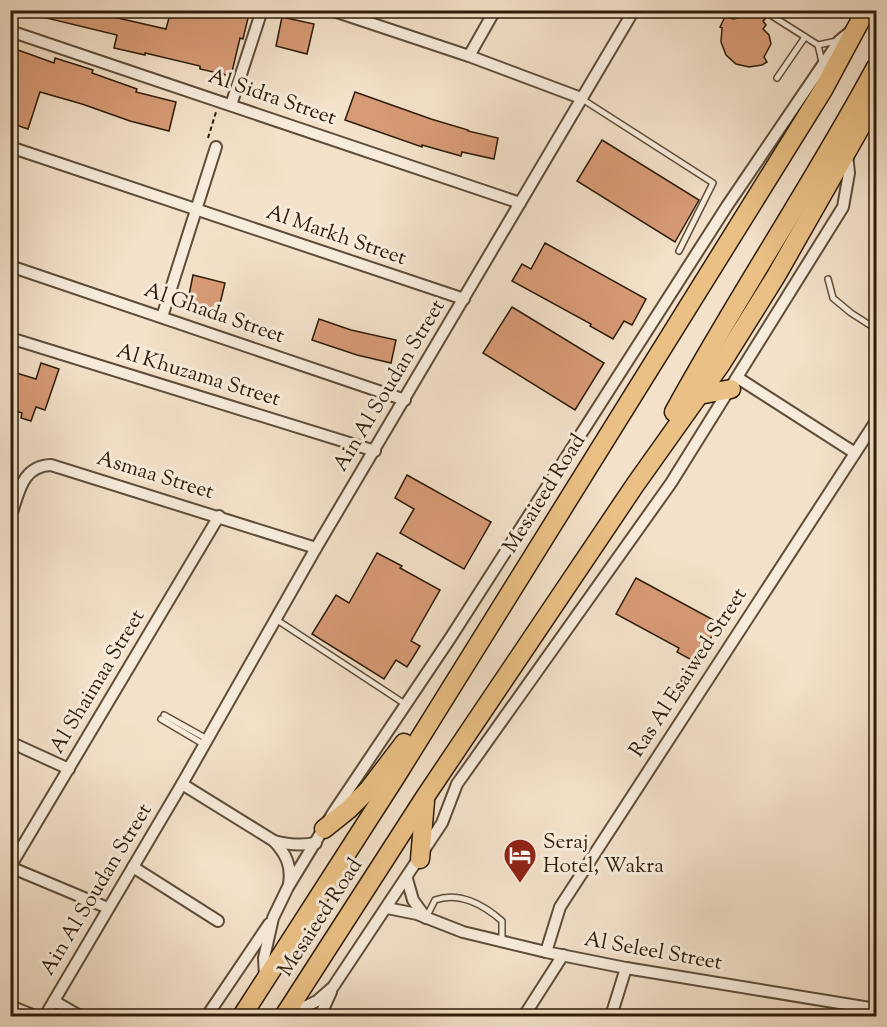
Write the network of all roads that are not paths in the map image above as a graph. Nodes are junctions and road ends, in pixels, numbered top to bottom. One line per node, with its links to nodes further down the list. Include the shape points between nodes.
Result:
1 (262, 10): 19 (street)
2 (331, 10): 7 (street)
3 (495, 10): 13 (street)
4 (634, 10): 17 (street, Ain Al Soudan Street)
5 (760, 10): 10 (lane)
6 (866, 10): 8 (highway, Mesaieed Road)
7 (356, 14): 13 (street)
8 (857, 27): 11 (street, Mesaieed Road); 43 (highway, Mesaieed Road, via 823,90)
9 (10, 32): 19 (street, Al Sidra Street)
10 (805, 37): 12 (lane); 16 (lane)
11 (839, 41): 12 (lane); 14 (street, Mesaieed Road)
12 (818, 45): 14 (lane)
13 (469, 56): 17 (street)
14 (822, 67): 44 (street, Mesaieed Road, via 727,206)
15 (876, 67): 38 (highway, via 693,377)
16 (777, 78)
17 (581, 98): 23 (street, Ain Al Soudan Street); 25 (lane, via 713,183)
18 (876, 102): 22 (highway, Mesaieed Road)
19 (231, 105): 23 (street, Al Sidra Street)
20 (10, 147): 24 (street, Al Markh Street)
21 (216, 147): 24 (street)
22 (847, 151): 32 (street, Mesaieed Road, via 849,173 843,207); 33 (highway, Mesaieed Road, via 776,276)
23 (520, 203): 28 (street, Ain Al Soudan Street)
24 (196, 209): 28 (street, Al Markh Street); 29 (street)
25 (679, 251)
26 (10, 266): 29 (street, Al Ghada Street)
27 (828, 279): 30 (lane, via 833,298)
28 (464, 299): 34 (street, Ain Al Soudan Street)
29 (162, 317): 34 (street, Al Ghada Street)
30 (876, 329)
31 (10, 338): 36 (street, Al Khuzama Street)
32 (734, 383): 33 (highway); 37 (street); 53 (street, Mesaieed Road, via 671,483 457,784 443,822)
33 (699, 395): 38 (highway, Mesaieed Road)
34 (405, 400): 36 (street, Ain Al Soudan Street)
35 (876, 421): 37 (street, Ras Al Esaiwed Street)
36 (375, 451): 41 (street, Ain Al Soudan Street)
37 (855, 453): 64 (street, Ras Al Esaiwed Street, via 560,907)
38 (635, 485): 50 (highway, Mesaieed Road)
39 (219, 516): 40 (street, Asmaa Street, via 51,465 40,465 30,470); 41 (street, Asmaa Street); 48 (street, Al Shaimaa Street)
40 (10, 518)
41 (316, 548): 42 (street, Ain Al Soudan Street)
42 (277, 620): 44 (lane); 47 (street, Ain Al Soudan Street)
43 (463, 669): 51 (highway, via 369,789); 67 (highway, Mesaieed Road)
44 (405, 704): 51 (street, Mesaieed Road)
45 (162, 717): 47 (lane)
46 (10, 742): 48 (street)
47 (206, 743): 49 (street, Ain Al Soudan Street)
48 (69, 769): 54 (street, Al Shaimaa Street)
49 (183, 784): 52 (street); 55 (street, Ain Al Soudan Street)
50 (425, 797): 53 (highway); 77 (highway, Mesaieed Road)
51 (320, 836): 52 (street, via 295,845); 57 (street, Mesaieed Road)
52 (274, 841): 57 (street, via 289,862)
53 (420, 859): 56 (street, Mesaieed Road)
54 (10, 867): 58 (street)
55 (133, 867): 58 (street, Ain Al Soudan Street); 62 (street)
56 (407, 879): 59 (street, Mesaieed Road); 61 (street, via 413,900)
57 (288, 887): 60 (street, Mesaieed Road)
58 (108, 908): 69 (street, Ain Al Soudan Street)
59 (387, 908): 61 (street, Al Seleel Street); 68 (street, Mesaieed Road)
60 (273, 918): 67 (street, Mesaieed Road, via 264,958); 75 (street, Mesaieed Road)
61 (426, 918): 63 (street, Al Seleel Street); 63 (lane, via 435,900 459,897 502,921)
62 (218, 921)
63 (502, 942): 64 (street, Al Seleel Street)
64 (546, 952): 65 (street, Al Seleel Street)
65 (563, 956): 66 (street, Al Seleel Street); 79 (street)
66 (626, 968): 71 (street, Al Seleel Street); 80 (street)
67 (266, 980): 76 (highway, Mesaieed Road)
68 (333, 987): 77 (street, Mesaieed Road, via 317,1001); 78 (street, Mesaieed Road)
69 (54, 1001): 73 (street, Ain Al Soudan Street); 74 (street)
70 (10, 1006): 72 (street)
71 (876, 1009)
72 (35, 1017)
73 (45, 1017)
74 (80, 1017)
75 (207, 1017)
76 (242, 1017)
77 (285, 1017)
78 (320, 1017)
79 (524, 1017)
80 (611, 1017)

